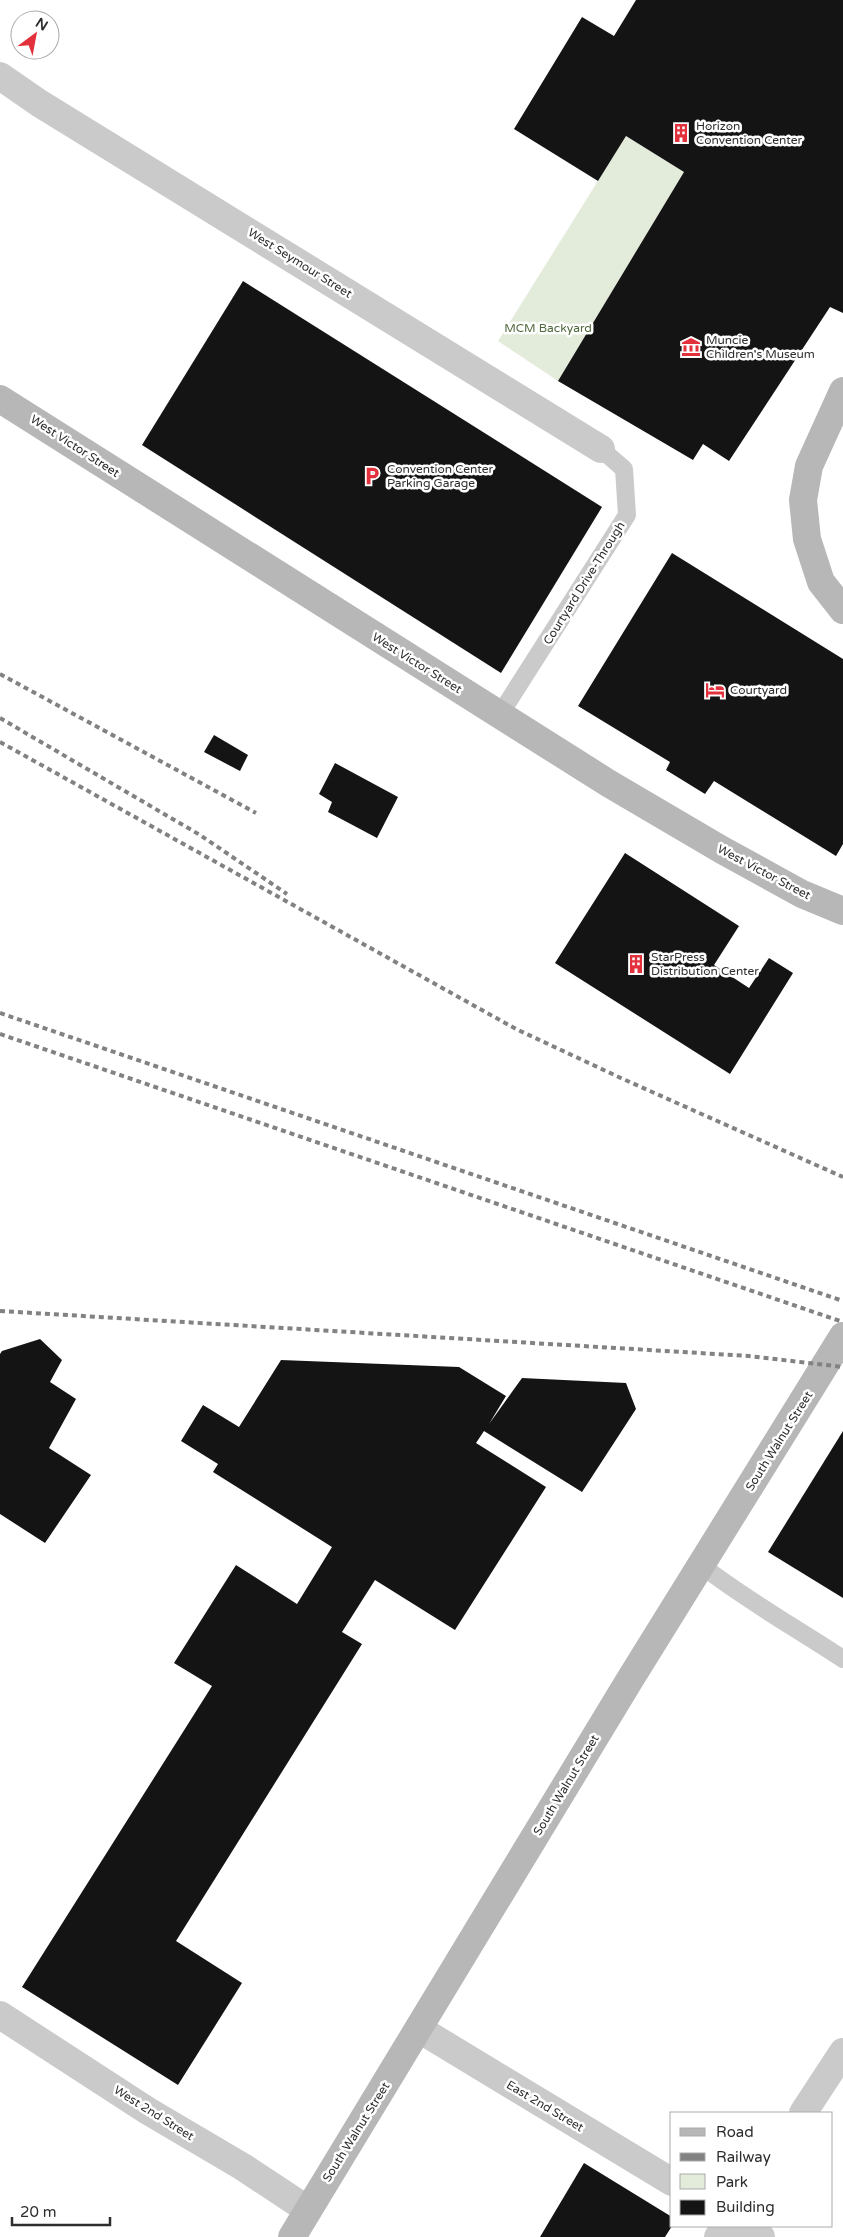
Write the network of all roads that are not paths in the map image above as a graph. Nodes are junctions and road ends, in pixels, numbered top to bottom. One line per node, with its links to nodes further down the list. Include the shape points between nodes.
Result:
1 (0, 76): 4 (street, West Seymour Street)
2 (840, 396): 5 (main road, via 808,466 803,500 807,539 821,582)
3 (0, 399): 6 (main road, West Victor Street)
4 (601, 449): 6 (lane, Courtyard Drive-Through, via 624,469 627,515)
5 (843, 610)
6 (499, 716): 7 (main road, West Victor Street, via 722,850 802,894)
7 (843, 911)
8 (843, 1336): 9 (main road, South Walnut Street)
9 (702, 1565): 10 (lane, via 734,1591); 12 (main road, South Walnut Street, via 628,1681)
10 (843, 1659)
11 (0, 2015): 16 (street, West 2nd Street)
12 (419, 2029): 15 (street, East 2nd Street); 16 (main road, South Walnut Street)
13 (843, 2052): 14 (street)
14 (804, 2112)
15 (670, 2181)
16 (308, 2210): 18 (main road, South Walnut Street)
17 (745, 2227): 19 (street)
18 (292, 2237)
19 (761, 2237)

